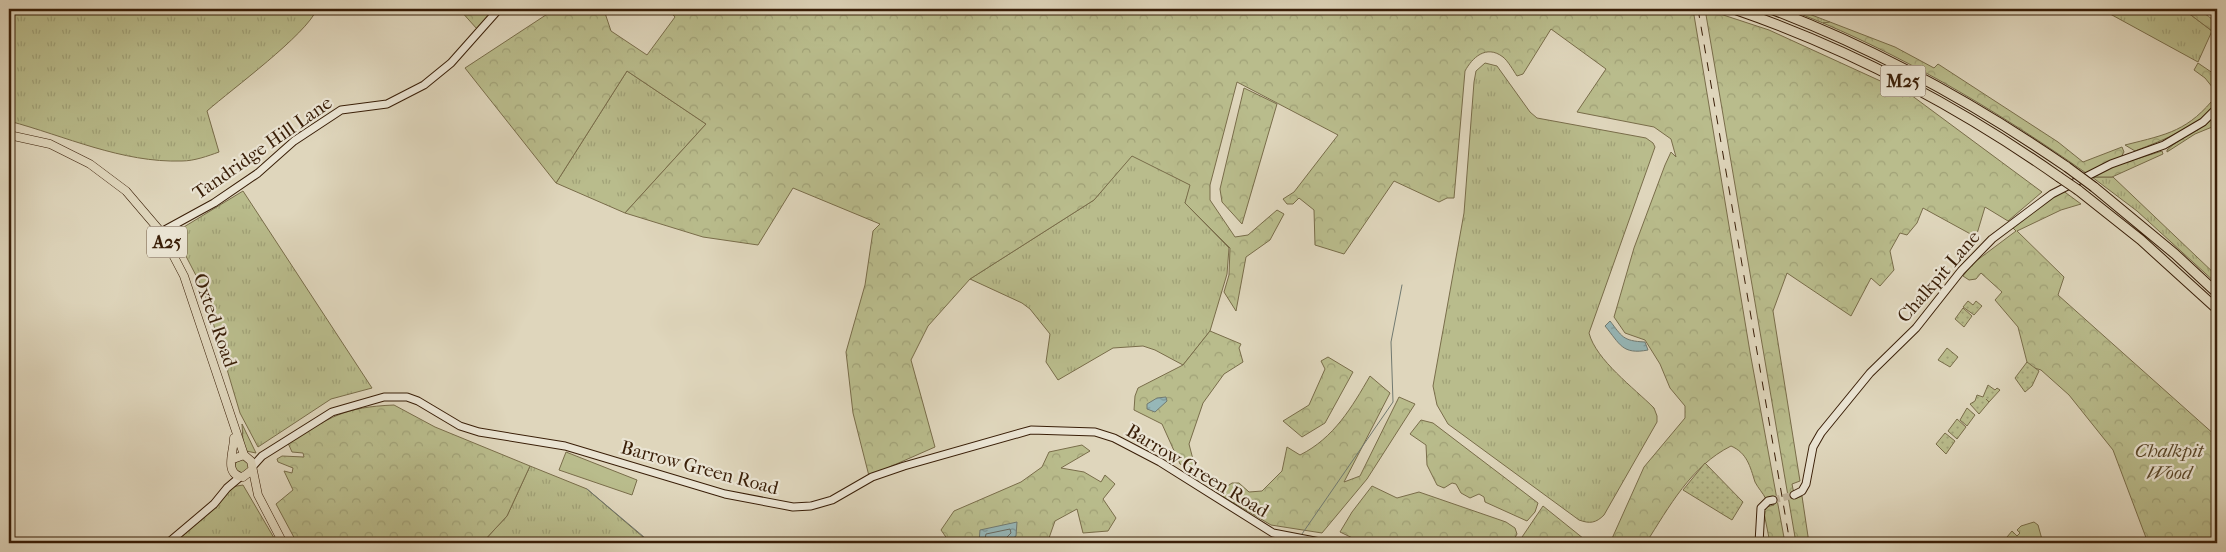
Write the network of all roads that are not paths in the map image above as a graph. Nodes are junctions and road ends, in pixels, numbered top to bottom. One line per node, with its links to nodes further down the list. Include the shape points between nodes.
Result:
1 (499, 9): 6 (street, Tandridge Hill Lane, via 451,63 424,85 387,104 341,110 294,141 258,173 214,203)
2 (1734, 9): 8 (highway, M25, bridge, via 1820,42 1903,81 1991,131 2078,190 2141,240)
3 (1771, 9): 7 (highway, M25, bridge, via 1908,70 1980,111 2094,187)
4 (2217, 108): 18 (street, Chalkpit Lane, via 2203,122 2164,145 2111,164 2052,194 1992,239 1961,271 1928,316 1870,373 1821,433 1813,447 1806,484)
5 (9, 135): 6 (main road, Oxted Road / A25, via 50,144 90,164 126,191)
6 (161, 232): 9 (main road, Oxted Road / A25, via 184,276)
7 (2217, 292)
8 (2217, 309)
9 (234, 427): 10 (main road, Oxted Road / A25); 12 (main road, Oxted Road / A25)
10 (246, 456): 11 (street, Barrow Green Road); 12 (main road); 13 (main road)
11 (262, 456): 13 (street, Barrow Green Road); 22 (street, Barrow Green Road, via 345,406 398,396 418,400 460,426 479,432 565,446 725,494 793,507 832,500 872,477 1031,430 1095,432 1114,438 1160,462 1273,533)
12 (233, 459): 14 (main road)
13 (252, 468): 15 (main road); 17 (main road)
14 (232, 472): 15 (main road); 16 (street)
15 (241, 477): 16 (street); 17 (main road)
16 (227, 488): 20 (street, via 214,504)
17 (258, 495): 21 (main road)
18 (1794, 495)
19 (1773, 500): 23 (street, via 1760,510)
20 (168, 543)
21 (283, 543)
22 (1325, 543)
23 (1759, 543)

